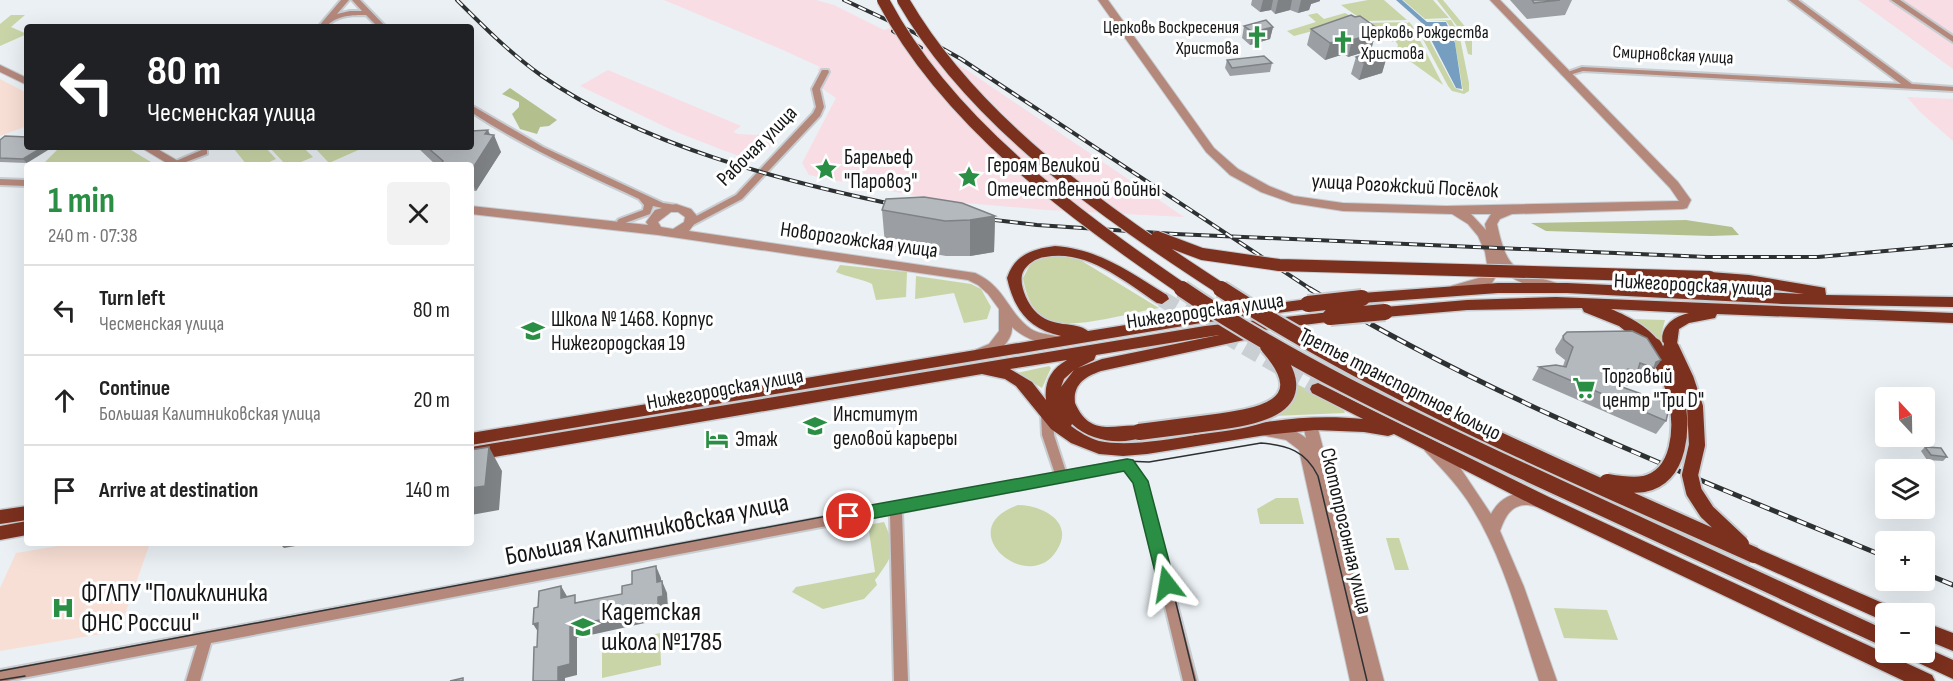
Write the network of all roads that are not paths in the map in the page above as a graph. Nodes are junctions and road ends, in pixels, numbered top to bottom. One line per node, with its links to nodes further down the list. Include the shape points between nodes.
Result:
1 (345, 0): 10 (street)
2 (356, 0): 9 (street)
3 (883, 0): 49 (main road, Третье транспортное кольцо, bridge, via 927,68 1028,172 1149,266)
4 (903, 0): 28 (main road, Третье транспортное кольцо, bridge, via 948,65 999,120)
5 (1102, 0): 32 (street, улица Рогожский Посёлок, via 1210,150 1234,172 1265,189 1311,203)
6 (1495, 0): 16 (street)
7 (1793, 0): 18 (street)
8 (1895, 0): 13 (street)
9 (368, 13): 10 (street); 12 (street)
10 (331, 18): 11 (street)
11 (325, 24)
12 (379, 24)
13 (1953, 40)
14 (0, 68): 17 (street)
15 (825, 72): 31 (street, Рабочая улица, via 814,94 820,107 818,114 739,197)
16 (1566, 74): 18 (street, Смирновская улица, via 1582,69); 33 (street, улица Рогожский Посёлок, via 1685,200 1683,205 1674,207)
17 (24, 80)
18 (1910, 86): 19 (street, Смирновская улица)
19 (1953, 89)
20 (474, 110): 27 (street, via 541,151)
21 (151, 150): 23 (street)
22 (204, 150): 24 (street)
23 (173, 162)
24 (181, 162)
25 (0, 182): 26 (street)
26 (24, 183)
27 (642, 196): 34 (street); 35 (street, via 649,206 647,212)
28 (1097, 203): 42 (main road, bridge, via 1138,229 1173,244 1236,260 1279,265 1710,277); 61 (main road, Третье транспортное кольцо, bridge, via 1223,291 1355,369)
29 (681, 209): 31 (street); 34 (street); 37 (street, via 691,216)
30 (474, 210): 36 (street, Новорогожская улица)
31 (714, 210): 37 (street)
32 (1446, 210): 33 (street, улица Рогожский Посёлок); 40 (street, via 1460,212 1482,231 1494,270 1492,276 1479,283)
33 (1515, 210): 39 (street, via 1496,216 1491,225 1508,270 1532,283)
34 (655, 212): 35 (street, via 633,222); 38 (street, via 652,225)
35 (622, 221): 36 (street)
36 (602, 222): 38 (street, Новорогожская улица)
37 (690, 228): 38 (street, Новорогожская улица, via 672,233); 45 (street, Новорогожская улица, via 970,276 990,286)
38 (657, 231)
39 (1567, 288): 40 (main road, Нижегородская улица); 42 (main road, Нижегородская улица)
40 (1443, 291): 50 (main road, Нижегородская улица, bridge, via 1201,318)
41 (1162, 299): 50 (main road, via 1095,259 1063,249 1027,258 1016,271 1016,287 1023,306 1039,324 1069,332)
42 (1898, 301): 44 (main road, Нижегородская улица)
43 (1556, 302): 46 (main road, Нижегородская улица); 47 (main road, Нижегородская улица, bridge, via 1477,304); 61 (main road, bridge, via 1591,308 1618,318 1639,332 1654,346 1678,405 1677,440 1671,466 1663,478 1647,485 1624,486)
44 (1953, 302)
45 (1005, 310): 51 (street, Новорогожская улица, via 1033,336); 52 (street, via 1007,325 1001,341)
46 (1757, 311): 48 (main road, Нижегородская улица); 70 (main road, bridge, via 1686,318 1670,329 1668,337 1695,407 1697,445 1690,475 1694,492 1707,512)
47 (1330, 317): 49 (main road, bridge, via 1102,365 1086,370 1070,385 1066,401 1069,410 1086,427 1115,435 1249,417 1275,408 1287,391 1286,371 1281,359); 50 (main road, Нижегородская улица)
48 (1953, 318)
49 (1252, 332): 72 (main road, Третье транспортное кольцо, bridge, via 1420,424)
50 (1129, 338): 51 (main road, Нижегородская улица); 52 (main road, Нижегородская улица); 57 (main road, via 1083,358 1059,374 1051,391 1052,400)
51 (1076, 340): 52 (main road, Нижегородская улица)
52 (974, 362): 54 (main road, via 1017,378); 58 (main road, Нижегородская улица); 60 (main road, Нижегородская улица)
53 (1318, 389): 59 (main road)
54 (1047, 414): 57 (main road); 62 (street, via 1048,435)
55 (1310, 424): 56 (main road); 59 (main road, via 1380,428); 83 (street, Скотопрогонная улица)
56 (1252, 430): 57 (main road, via 1142,448 1100,447); 82 (street, Скотопрогонная улица, via 1292,435 1307,449)
57 (1076, 437)
58 (474, 439)
59 (1419, 440): 63 (main road); 68 (street, via 1463,481)
60 (474, 453)
61 (1578, 475): 70 (main road, Третье транспортное кольцо, bridge)
62 (1062, 476): 64 (street, Большая Калитниковская улица); 81 (street, Большая Калитниковская улица, via 1127,465 1140,481)
63 (1543, 502): 68 (street, via 1528,498 1511,501 1496,518); 85 (main road)
64 (896, 507): 74 (street, Большая Калитниковская улица); 80 (street)
65 (24, 513): 66 (main road)
66 (0, 517)
67 (24, 529): 69 (main road)
68 (1493, 531): 84 (street)
69 (0, 533)
70 (1754, 555): 71 (main road, Третье транспортное кольцо)
71 (1875, 609)
72 (1875, 634)
73 (1935, 635): 75 (main road)
74 (206, 638): 78 (street, Большая Калитниковская улица); 79 (street)
75 (1953, 642)
76 (1935, 661): 77 (main road)
77 (1953, 670)
78 (0, 676)
79 (193, 681)
80 (901, 681)
81 (1190, 681)
82 (1359, 681)
83 (1375, 681)
84 (1548, 681)
85 (1926, 681)

